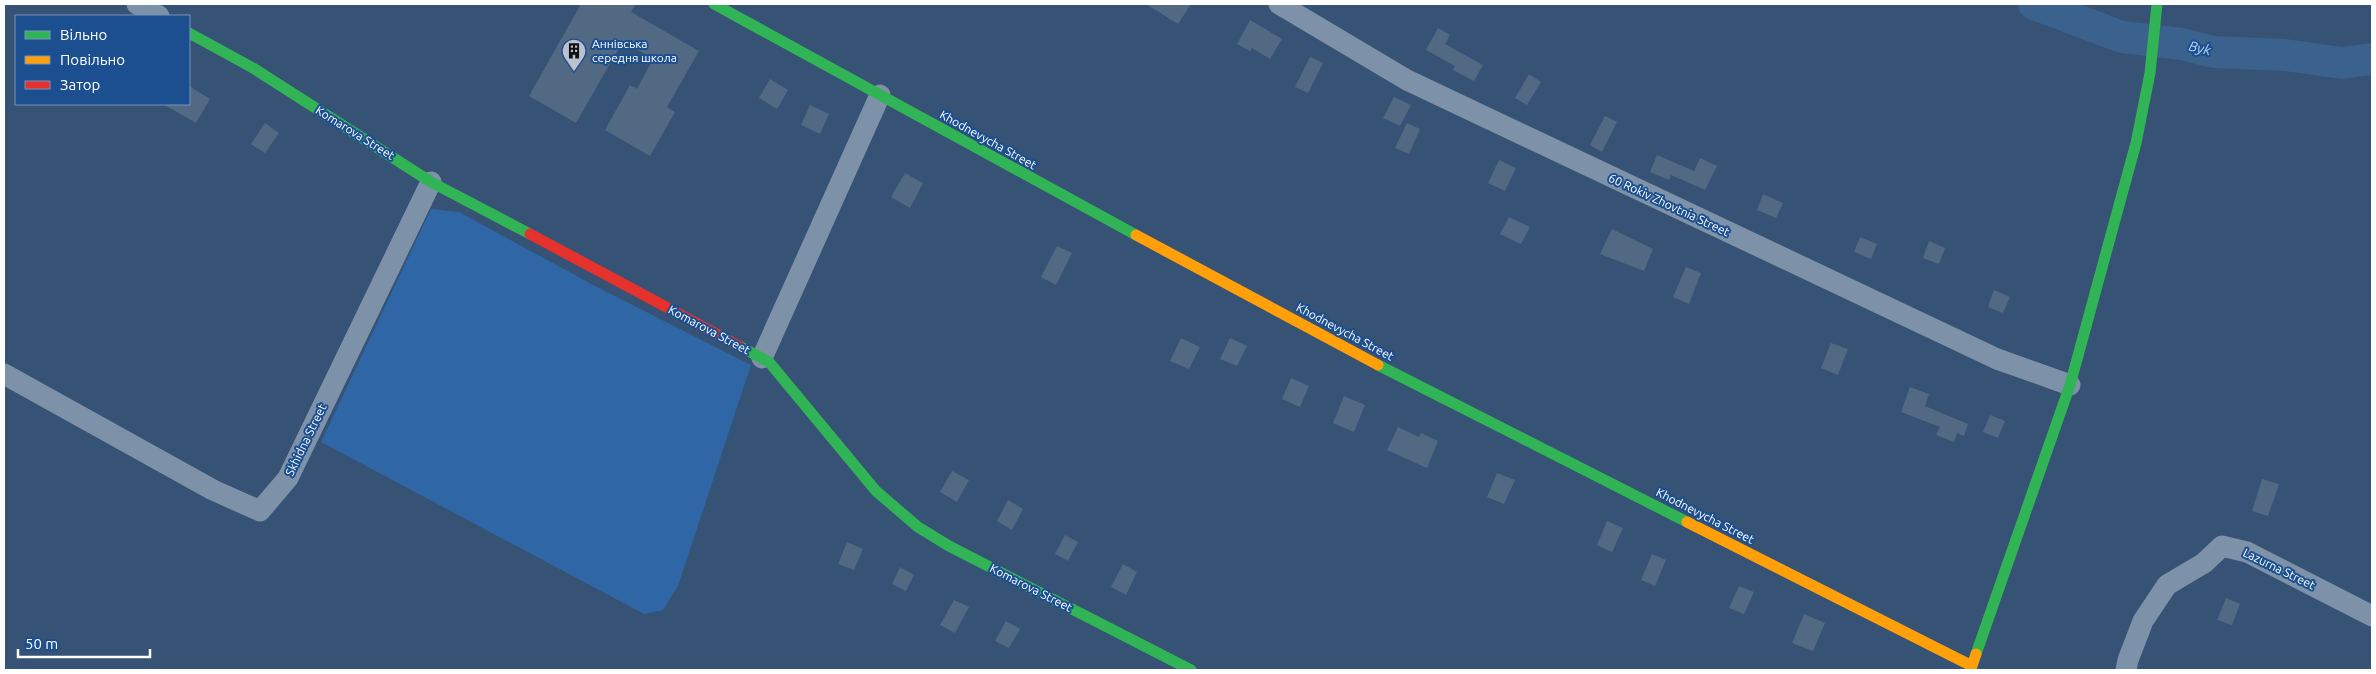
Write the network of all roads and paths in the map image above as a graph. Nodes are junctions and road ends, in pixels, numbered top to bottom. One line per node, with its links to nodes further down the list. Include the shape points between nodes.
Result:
1 (137, 4): 5 (street)
2 (714, 4): 7 (main road, Khodnevycha Street)
3 (1279, 4): 11 (street, 60 Rokiv Zhovtnia Street, via 1416,84 1988,355)
4 (2157, 4): 11 (main road, via 2150,73 2136,143)
5 (157, 15)
6 (190, 34): 8 (main road, Komarova Street, via 253,68)
7 (880, 95): 9 (street); 13 (main road, Khodnevycha Street, via 1384,368)
8 (432, 182): 9 (main road, Komarova Street); 10 (street, Skhidna Street, via 288,478 260,511 213,490)
9 (762, 358): 14 (main road, Komarova Street, via 769,362 876,491 918,527)
10 (4, 374)
11 (2070, 385): 13 (main road)
12 (2372, 616): 15 (street, Lazurna Street, via 2247,552 2222,546 2204,563 2167,585 2143,621)
13 (1973, 668)
14 (1191, 670)
15 (2126, 670)

